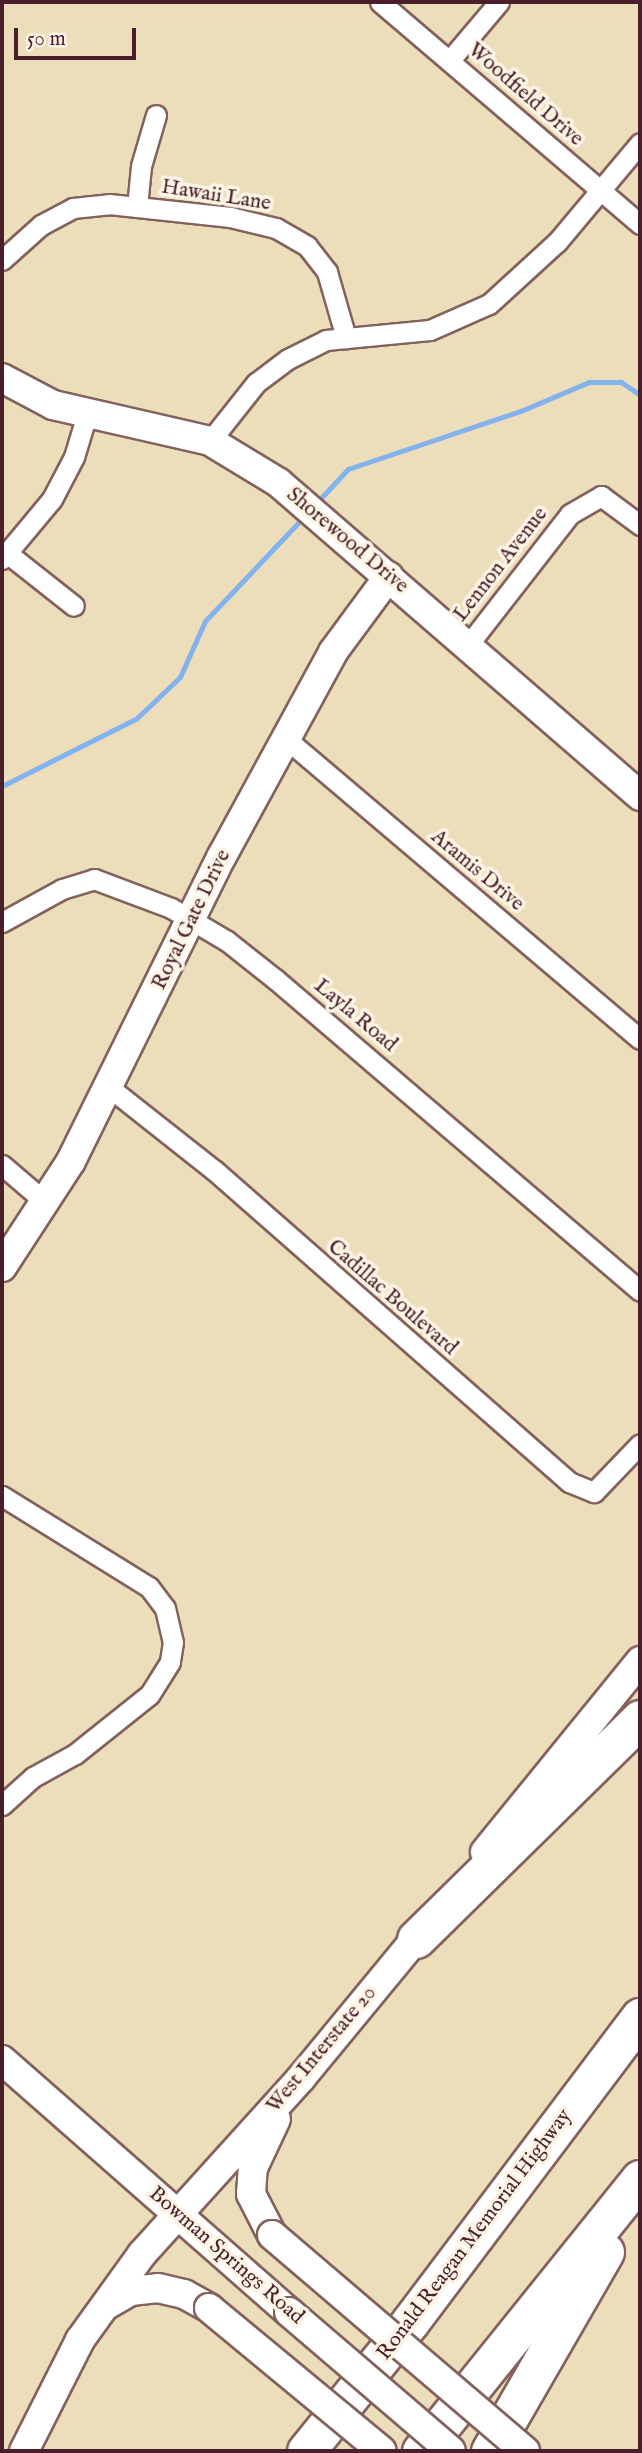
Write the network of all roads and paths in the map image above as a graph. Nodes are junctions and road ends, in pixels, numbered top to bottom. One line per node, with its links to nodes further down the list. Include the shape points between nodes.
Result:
1 (380, 2): 3 (street, Woodfield Drive)
2 (499, 2): 3 (street)
3 (450, 60): 6 (street, Woodfield Drive)
4 (156, 116): 7 (street, Hawaii Lane, via 141,166)
5 (640, 144): 6 (street)
6 (601, 189): 8 (street, Woodfield Drive); 10 (street, via 557,242 489,304 430,330)
7 (137, 207): 9 (street, Hawaii Lane, via 73,208 41,225); 10 (street, Hawaii Lane, via 230,217 276,228 307,246 327,272)
8 (640, 224)
9 (2, 260)
10 (346, 338): 13 (street, via 326,340 267,375)
11 (2, 378): 12 (street, Shorewood Drive, via 53,405)
12 (87, 414): 13 (street, Shorewood Drive); 15 (street, via 74,457 52,499)
13 (210, 441): 16 (street, Shorewood Drive, via 279,482)
14 (640, 525): 18 (street, Lennon Avenue, via 601,496 570,514)
15 (4, 556): 17 (street)
16 (389, 576): 18 (street, Shorewood Drive); 19 (street, Royal Gate Drive, via 333,652)
17 (74, 606)
18 (468, 645): 20 (street, Shorewood Drive)
19 (285, 738): 21 (street, Royal Gate Drive); 23 (street, Aramis Drive)
20 (640, 796)
21 (193, 920): 22 (street, Layla Road, via 127,888 94,879 62,889); 24 (street, Royal Gate Drive); 28 (street, Layla Road, via 275,979)
22 (2, 922)
23 (640, 1040)
24 (110, 1088): 26 (street, Royal Gate Drive); 29 (street, Cadillac Boulevard, via 214,1170 569,1482 594,1492)
25 (2, 1166): 26 (street)
26 (44, 1201): 27 (street, Royal Gate Drive)
27 (2, 1267)
28 (640, 1291)
29 (640, 1444)
30 (2, 1496): 33 (street, via 149,1587 165,1608 173,1642 170,1662 149,1696 75,1754 33,1777)
31 (640, 1661): 34 (street, West Interstate 20)
32 (640, 1719): 34 (highway)
33 (2, 1805)
34 (416, 1939): 37 (street, West Interstate 20)
35 (640, 2017): 43 (highway, Ronald Reagan Memorial Highway, via 410,2322)
36 (2, 2060): 40 (street, Bowman Springs Road)
37 (301, 2078): 40 (street, West Interstate 20); 48 (street, bridge, via 264,2139 253,2168 251,2194 258,2216 272,2235)
38 (640, 2179): 45 (highway)
39 (640, 2190): 47 (highway)
40 (175, 2216): 41 (street, West Interstate 20); 46 (street, Bowman Springs Road, bridge)
41 (105, 2306): 42 (street, West Interstate 20, via 80,2340); 44 (street, bridge, via 131,2291 158,2288 184,2294 209,2308)
42 (24, 2451)
43 (306, 2451)
44 (382, 2451)
45 (421, 2451)
46 (451, 2451)
47 (490, 2451)
48 (525, 2451)

